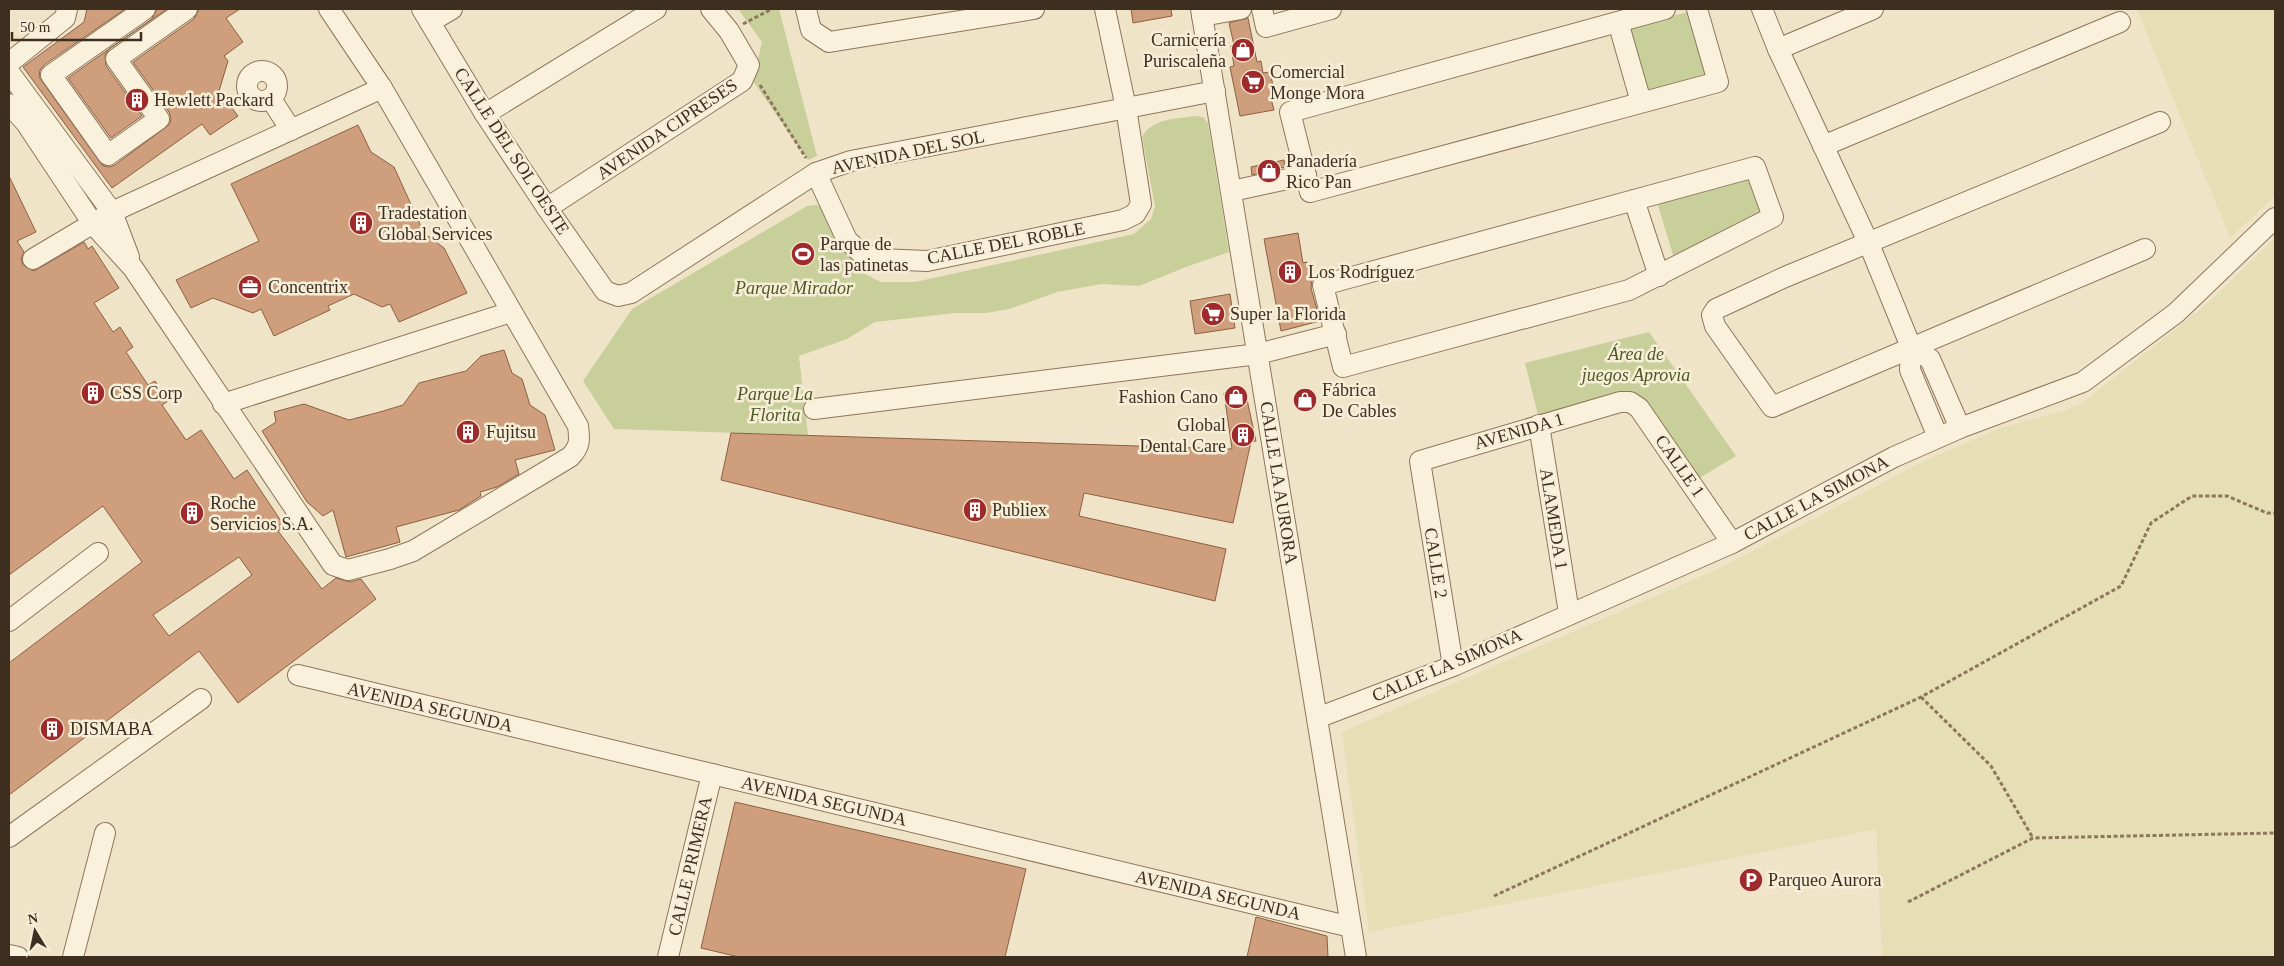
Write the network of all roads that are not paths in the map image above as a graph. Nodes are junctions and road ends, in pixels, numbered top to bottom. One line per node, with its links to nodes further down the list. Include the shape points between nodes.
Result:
1 (67, 9): 23 (street, via 65,18)
2 (145, 9): 3 (street, via 51,75 108,155 159,119 116,59)
3 (187, 9)
4 (329, 9): 25 (street)
5 (452, 9): 19 (street)
6 (656, 9): 31 (street)
7 (711, 9): 39 (street, AVENIDA CIPRESES, via 729,31 749,65 742,81)
8 (806, 9): 9 (street, via 811,30 829,42)
9 (1034, 9)
10 (1105, 9): 30 (street, CALLE DEL ROBLE)
11 (1241, 9): 18 (street)
12 (1262, 9): 13 (street, via 1266,27)
13 (1331, 9)
14 (1665, 9): 20 (street)
15 (1697, 9): 28 (street, via 1718,82)
16 (1762, 9): 22 (street)
17 (1873, 9): 22 (street)
18 (1202, 13): 26 (street, CALLE LA AURORA)
19 (426, 16): 31 (street, CALLE DEL SOL OESTE)
20 (1618, 22): 28 (street); 36 (street, via 1290,112)
21 (2120, 22): 34 (street)
22 (1778, 49): 34 (street)
23 (9, 63)
24 (9, 72): 40 (street)
25 (382, 88): 33 (street); 49 (street)
26 (1215, 91): 30 (street, AVENIDA DEL SOL); 37 (street, CALLE LA AURORA)
27 (271, 99): 33 (street)
28 (1641, 102): 36 (street, via 1310,192)
29 (9, 104): 42 (street, via 26,123)
30 (1126, 108): 35 (street, AVENIDA DEL SOL, via 851,161); 35 (street, CALLE DEL ROBLE, via 1141,204 1135,214 1123,220 963,255 903,261 879,259 860,252 847,240)
31 (485, 114): 39 (street, CALLE DEL SOL OESTE)
32 (2160, 122): 43 (street)
33 (292, 130): 40 (street)
34 (1823, 146): 43 (street)
35 (816, 173): 48 (street, AVENIDA DEL SOL, via 631,293 618,296)
36 (1306, 175): 37 (street)
37 (1232, 191): 52 (street, CALLE LA AURORA)
38 (1634, 200): 47 (street); 47 (street, via 1755,167 1773,217); 50 (street, via 1323,285)
39 (546, 208): 48 (street, CALLE DEL SOL OESTE)
40 (112, 212): 42 (street); 46 (street)
41 (2275, 218): 57 (street, CALLE LA SIMONA, via 2176,314 2083,382)
42 (93, 224): 45 (street); 46 (street)
43 (1869, 244): 51 (street); 51 (street, via 1716,309 1712,315 1715,326 1772,407)
44 (2144, 249): 51 (street)
45 (33, 259)
46 (133, 268): 54 (street)
47 (1659, 276): 50 (street, via 1629,290 1343,367)
48 (605, 291)
49 (511, 312): 54 (street); 54 (street, via 578,426 578,449 570,457 413,551 390,559 348,570 333,565)
50 (1336, 334): 52 (street)
51 (1911, 346): 57 (street, via 1930,359); 58 (street, via 1910,370)
52 (1258, 354): 55 (street); 67 (street, CALLE LA AURORA)
53 (1620, 402): 56 (street, AVENIDA 1); 60 (street, CALLE 1, via 1630,402 1639,408)
54 (223, 404)
55 (814, 409)
56 (1539, 425): 59 (street, AVENIDA 1); 62 (street, ALAMEDA 1)
57 (1960, 428): 58 (street, CALLE LA SIMONA)
58 (1938, 437): 60 (street, CALLE LA SIMONA)
59 (1420, 461): 64 (street, CALLE 2)
60 (1732, 542): 62 (street, CALLE LA SIMONA)
61 (98, 553): 63 (street)
62 (1569, 613): 64 (street, CALLE LA SIMONA)
63 (9, 621)
64 (1453, 666): 67 (street, CALLE LA SIMONA)
65 (298, 675): 68 (street, AVENIDA SEGUNDA)
66 (201, 700): 70 (street)
67 (1317, 718): 71 (street, CALLE LA AURORA)
68 (712, 774): 71 (street, AVENIDA SEGUNDA); 75 (street, CALLE PRIMERA)
69 (105, 833): 74 (street)
70 (9, 837)
71 (1351, 927): 76 (street, CALLE LA AURORA)
72 (9, 955): 73 (street)
73 (18, 957)
74 (73, 957)
75 (668, 957)
76 (1356, 957)

